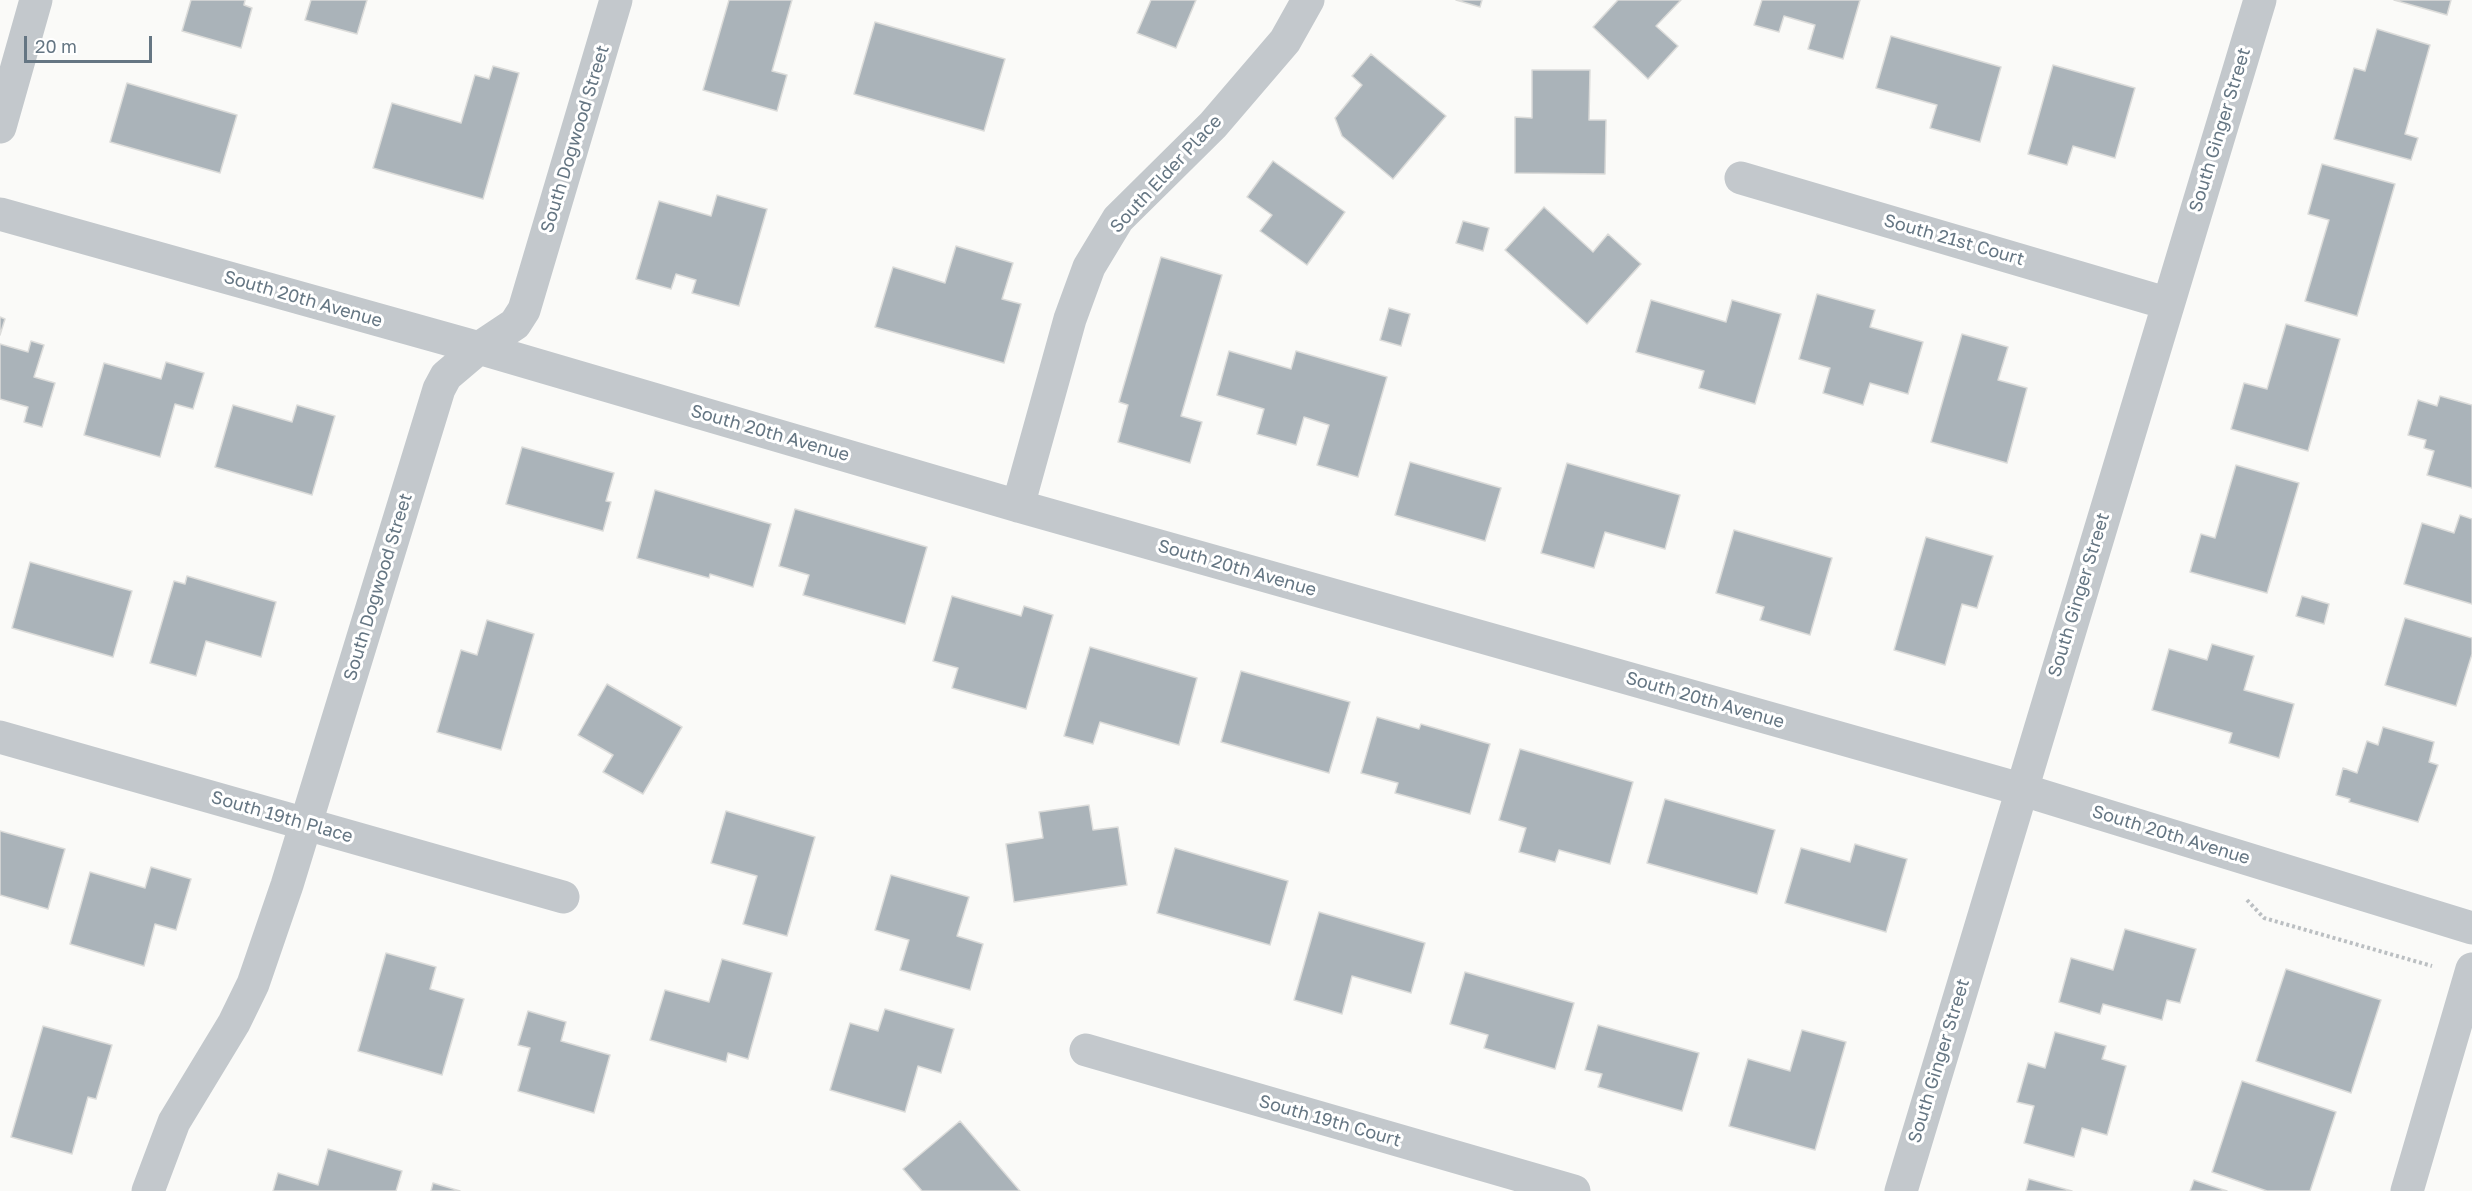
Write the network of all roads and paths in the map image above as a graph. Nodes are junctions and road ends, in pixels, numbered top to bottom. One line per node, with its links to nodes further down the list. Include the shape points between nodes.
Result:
1 (36, 0): 5 (street)
2 (616, 0): 9 (street, South Dogwood Street, via 524,310 515,324)
3 (1308, 0): 10 (street, South Elder Place, via 1285,41 1213,125 1118,219 1089,267 1070,319)
4 (2260, 0): 8 (street, South Ginger Street)
5 (0, 127)
6 (1741, 178): 8 (street, South 21st Court)
7 (0, 214): 9 (street, South 20th Avenue)
8 (2166, 303): 12 (street, South Ginger Street)
9 (479, 348): 10 (street, South 20th Avenue); 13 (street, South Dogwood Street, via 446,376 439,389)
10 (1018, 506): 12 (street, South 20th Avenue)
11 (0, 737): 13 (street, South 19th Place)
12 (2020, 789): 14 (street, South 20th Avenue); 22 (street, South Ginger Street)
13 (305, 824): 15 (street, South 19th Place); 20 (street, South Dogwood Street, via 253,984 174,1122)
14 (2238, 855): 16 (street, South 20th Avenue); 17 (path, via 2248,904 2264,918)
15 (563, 897)
16 (2472, 928)
17 (2434, 966)
18 (2472, 969): 23 (street)
19 (1086, 1050): 21 (street, South 19th Court)
20 (148, 1191)
21 (1574, 1191)
22 (1901, 1191)
23 (2408, 1191)

